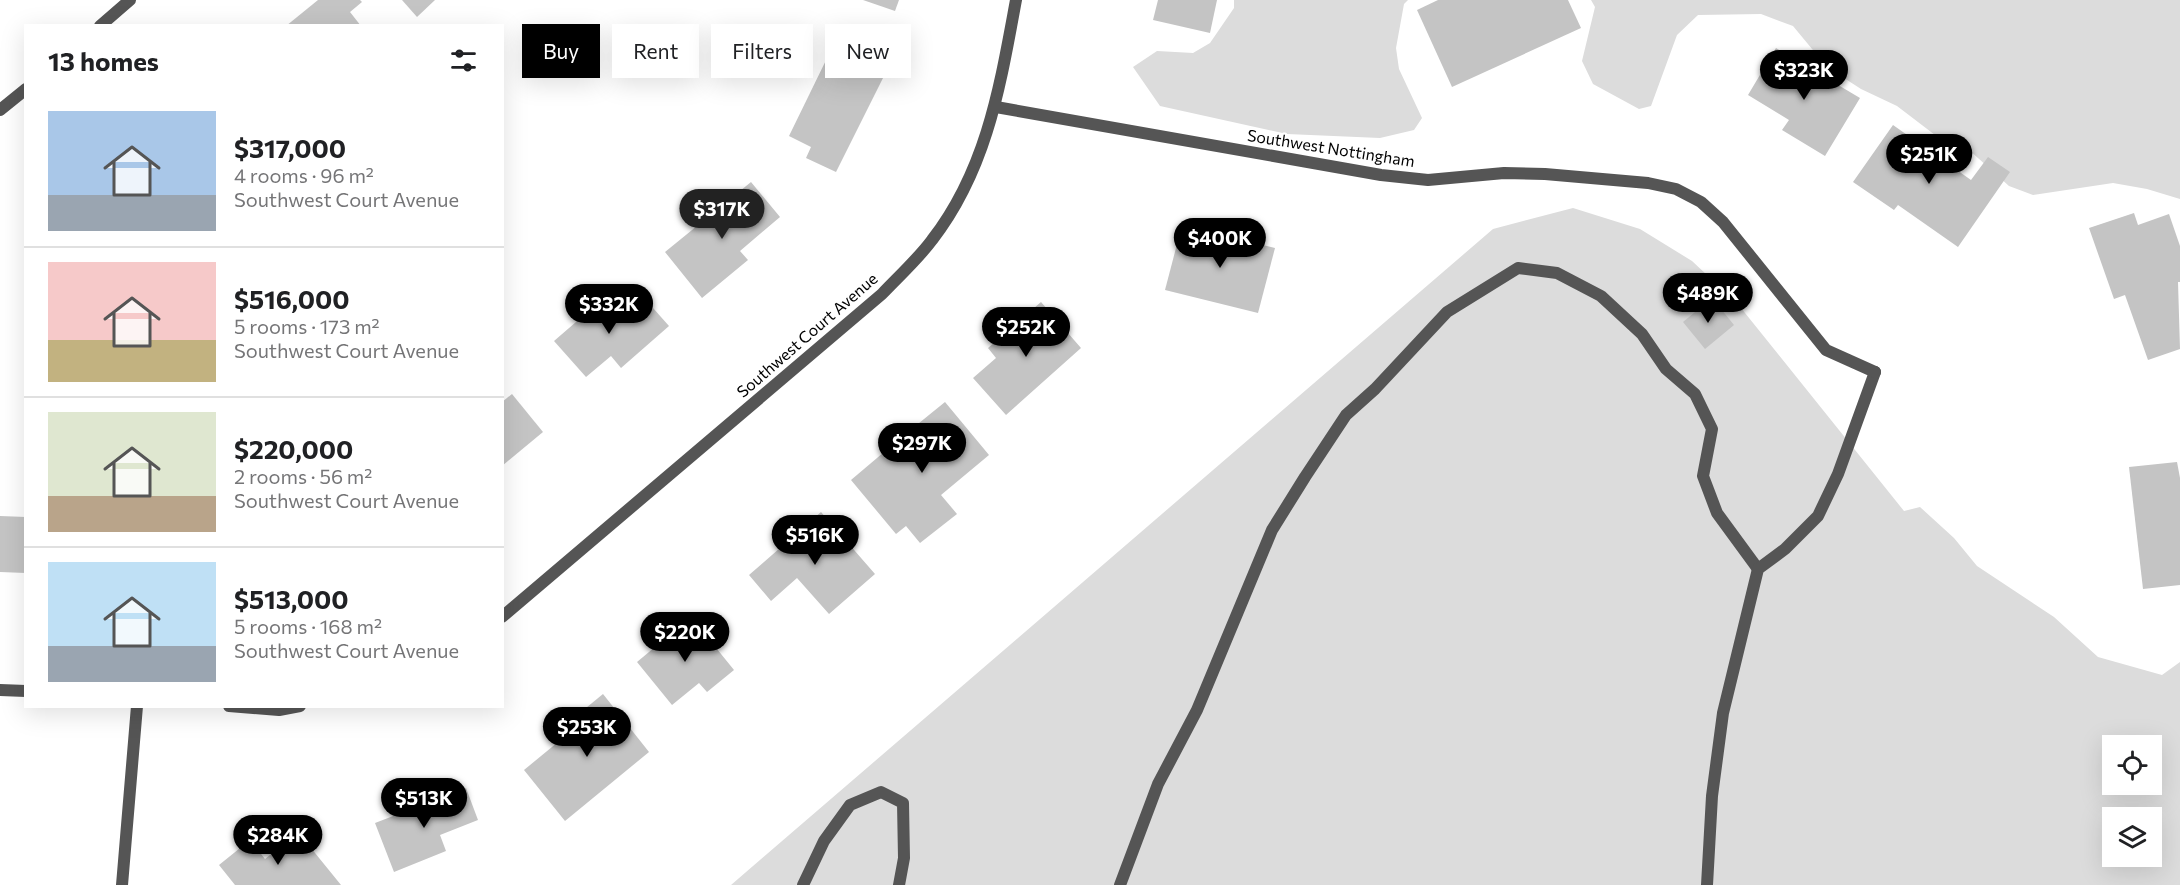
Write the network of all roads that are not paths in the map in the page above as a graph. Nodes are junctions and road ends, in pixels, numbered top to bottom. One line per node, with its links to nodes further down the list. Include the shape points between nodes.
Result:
1 (130, 0): 3 (street)
2 (1016, 0): 5 (street, Southwest Court Avenue)
3 (102, 24)
4 (24, 91): 6 (street)
5 (996, 107): 7 (street, Southwest Nottingham, via 1381,175 1428,180 1504,173 1545,174 1648,183 1676,189 1701,202 1723,222 1826,350 1875,372 1838,474 1818,516); 8 (street, Southwest Court Avenue, via 983,147 952,212 932,242 882,294)
6 (0, 110)
7 (1758, 569): 17 (street, via 1717,513 1703,476 1712,429 1695,394 1666,369 1641,334 1601,296 1557,273 1518,268 1447,312 1346,415 1305,477 1272,530 1197,710 1158,784); 18 (street, via 1722,713)
8 (504, 615)
9 (0, 690): 10 (street)
10 (24, 692)
11 (137, 708): 14 (street)
12 (254, 708): 13 (street)
13 (290, 708)
14 (122, 885)
15 (803, 885): 16 (street, via 824,841 850,805 880,792 903,802 904,858)
16 (899, 885)
17 (1119, 885)
18 (1707, 885)

